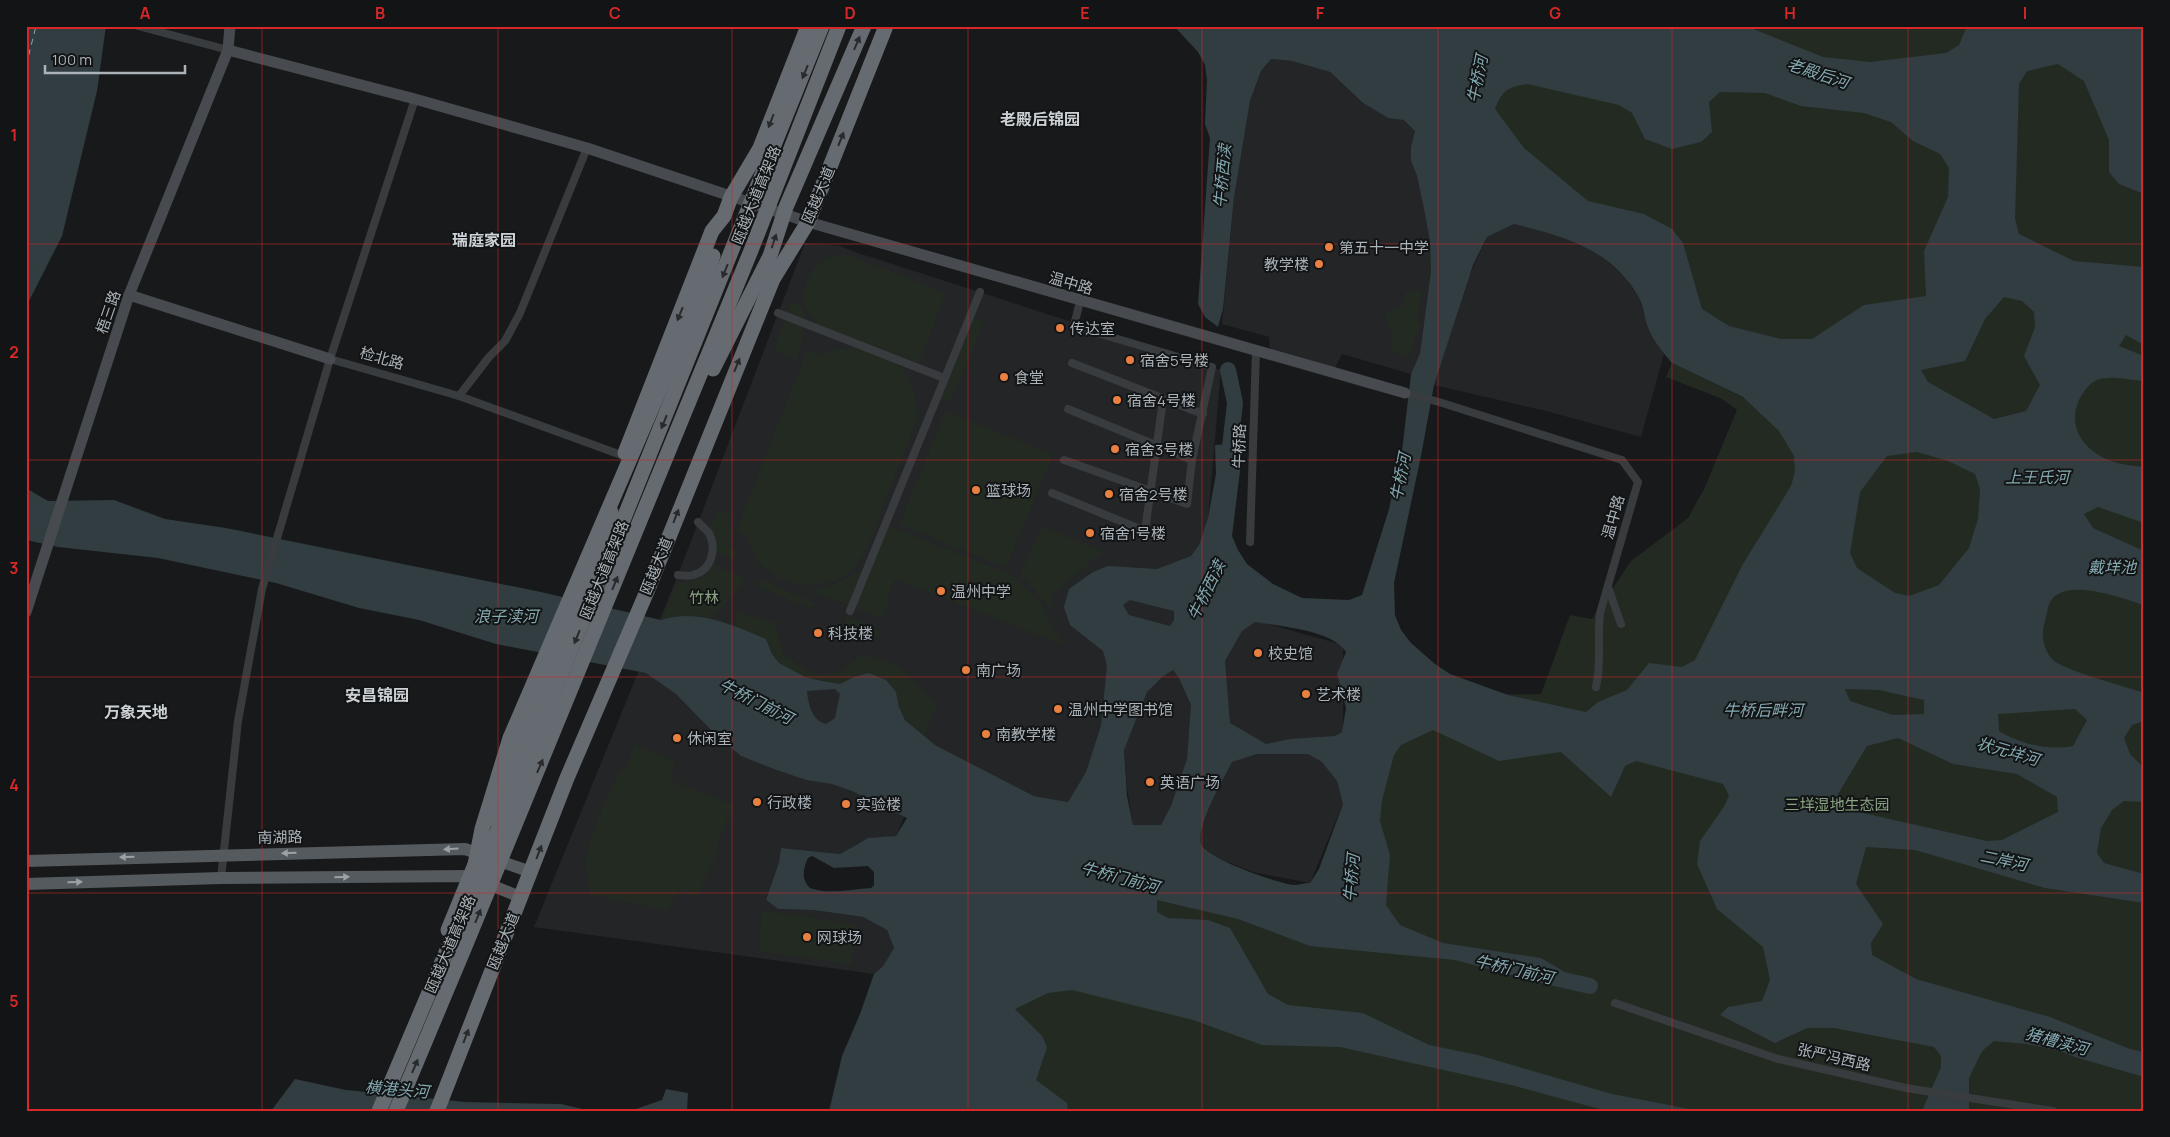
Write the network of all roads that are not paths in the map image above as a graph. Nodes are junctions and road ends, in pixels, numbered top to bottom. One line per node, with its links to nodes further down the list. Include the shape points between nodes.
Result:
1 (138, 26): 8 (street)
2 (230, 26): 8 (street, 梧三路)
3 (808, 26): 11 (highway, one-way to 11, via 760,148)
4 (822, 26): 50 (highway, 瓯越大道高架路, one-way to 50, bridge)
5 (839, 26): 27 (highway, 瓯越大道高架路, bridge)
6 (864, 26): 27 (highway, one-way to 6, bridge, via 770,256 786,207)
7 (886, 26): 13 (highway, 瓯越大道, one-way to 7)
8 (228, 50): 9 (street, 温中路); 15 (street, 梧三路)
9 (415, 99): 10 (street, 温中路); 19 (street)
10 (587, 148): 11 (street, 温中路); 23 (street, via 520,314 505,341)
11 (730, 197): 12 (highway); 13 (street, 温中路)
12 (724, 216): 29 (highway, one-way to 29, via 712,231); 50 (highway, bridge, via 700,296 510,738 482,830)
13 (808, 222): 16 (street, 温中路); 45 (highway, 瓯越大道, one-way to 13, via 773,279)
14 (980, 292): 21 (street)
15 (129, 295): 19 (street, 检北路); 39 (street, 梧三路)
16 (1080, 301): 18 (street, 温中路); 26 (street, via 1074,326 1212,367)
17 (778, 313): 21 (street)
18 (1256, 351): 22 (street, 温中路); 35 (street, 牛桥路)
19 (330, 358): 23 (street, 检北路); 42 (street, via 262,589 238,721)
20 (1072, 363): 24 (street)
21 (944, 378): 38 (street)
22 (1405, 393): 37 (street, 温中路, via 1622,460 1638,482)
23 (459, 396): 29 (street, 检北路)
24 (1163, 400): 26 (street); 28 (street)
25 (1068, 409): 28 (street)
26 (1203, 414): 31 (street)
27 (674, 441): 54 (highway, 瓯越大道高架路, one-way to 27, bridge)
28 (1157, 445): 31 (street); 32 (street)
29 (624, 456): 43 (highway, via 606,537 515,755)
30 (1064, 460): 32 (street)
31 (1192, 460): 32 (street, via 1187,504)
32 (1150, 491): 33 (street, via 1145,531)
33 (1052, 493)
34 (698, 522): 36 (street, via 708,532 714,548 711,558 706,569 693,576)
35 (1250, 542)
36 (678, 574)
37 (1608, 586): 40 (street); 41 (street, 温中路, via 1598,626 1600,668)
38 (850, 611)
39 (26, 612)
40 (1621, 624)
41 (1596, 687)
42 (223, 854): 43 (main road, 南湖路, one-way to 42, via 465,848); 44 (main road, 南湖路, one-way to 44); 47 (street)
43 (479, 854): 45 (main road, 南湖路); 46 (highway)
44 (26, 861)
45 (531, 872): 49 (highway, 瓯越大道)
46 (469, 876): 47 (main road, one-way to 46); 49 (main road); 53 (highway)
47 (221, 878): 48 (main road, one-way to 47)
48 (26, 884)
49 (520, 897): 52 (highway, 瓯越大道, one-way to 49)
50 (467, 903): 53 (highway, 瓯越大道高架路, bridge)
51 (1615, 1002): 55 (street, 张严冯西路, via 1778,1059 1906,1088)
52 (440, 1104)
53 (377, 1111)
54 (396, 1111)
55 (2053, 1111)

